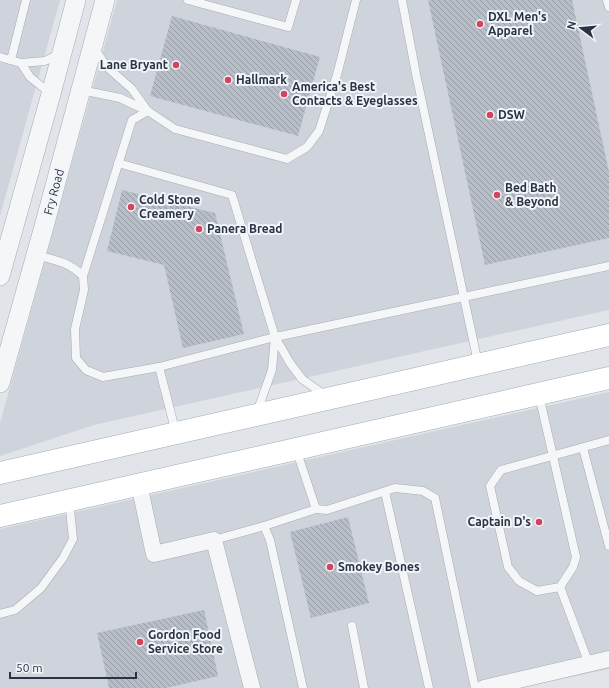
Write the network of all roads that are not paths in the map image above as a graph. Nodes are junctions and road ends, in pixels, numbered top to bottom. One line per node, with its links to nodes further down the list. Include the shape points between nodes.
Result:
1 (26, 0): 13 (lane)
2 (76, 0): 11 (street)
3 (105, 0): 10 (street, Fry Road)
4 (188, 0): 5 (lane, via 288,27)
5 (296, 0)
6 (356, 0): 17 (lane, via 320,131 307,147 287,159 175,129)
7 (402, 0): 23 (lane)
8 (607, 0): 9 (lane)
9 (609, 7)
10 (92, 45): 15 (street, Fry Road); 17 (lane, via 107,67 132,89)
11 (62, 53): 14 (lane, via 45,61); 16 (street)
12 (0, 57): 13 (lane)
13 (11, 60): 14 (lane)
14 (21, 63): 16 (lane, via 30,77)
15 (81, 90): 17 (lane, via 120,98); 19 (street, Fry Road)
16 (51, 94): 21 (street)
17 (148, 111): 18 (lane, via 132,120)
18 (118, 163): 22 (lane); 25 (lane, via 232,195)
19 (36, 255): 22 (lane, via 66,263 76,268); 29 (street, Fry Road)
20 (609, 266): 23 (lane)
21 (0, 276)
22 (83, 276): 27 (lane, via 84,290 75,329 76,358 86,370 103,377)
23 (463, 298): 25 (lane); 26 (lane)
24 (609, 335): 26 (main road)
25 (275, 337): 27 (lane); 31 (lane, via 302,379); 32 (lane, via 272,370)
26 (478, 365): 31 (main road)
27 (158, 367): 33 (lane)
28 (609, 378): 30 (main road)
29 (0, 383)
30 (538, 394): 36 (main road); 37 (lane)
31 (330, 399): 32 (main road)
32 (255, 416): 33 (main road)
33 (177, 433): 38 (main road)
34 (609, 440): 35 (lane)
35 (583, 448): 37 (lane); 46 (lane)
36 (296, 449): 39 (main road); 42 (lane)
37 (552, 456): 47 (lane, via 576,557 573,567); 47 (lane, via 501,470 490,486 508,567 519,581 537,591)
38 (0, 473)
39 (139, 484): 41 (main road); 45 (street, via 154,554)
40 (384, 492): 42 (lane, via 327,510); 55 (lane); 56 (lane, via 395,488 423,491 434,498)
41 (69, 500): 43 (main road); 48 (lane, via 73,539 63,558 41,588 15,610)
42 (316, 509): 44 (lane)
43 (0, 516)
44 (264, 526): 45 (lane); 53 (lane, via 270,540)
45 (214, 540): 52 (street)
46 (609, 546)
47 (560, 587): 51 (lane)
48 (0, 614)
49 (352, 626): 54 (lane)
50 (609, 659): 51 (street)
51 (589, 664): 57 (street)
52 (252, 688)
53 (303, 688)
54 (364, 688)
55 (429, 688)
56 (475, 688)
57 (484, 688)

